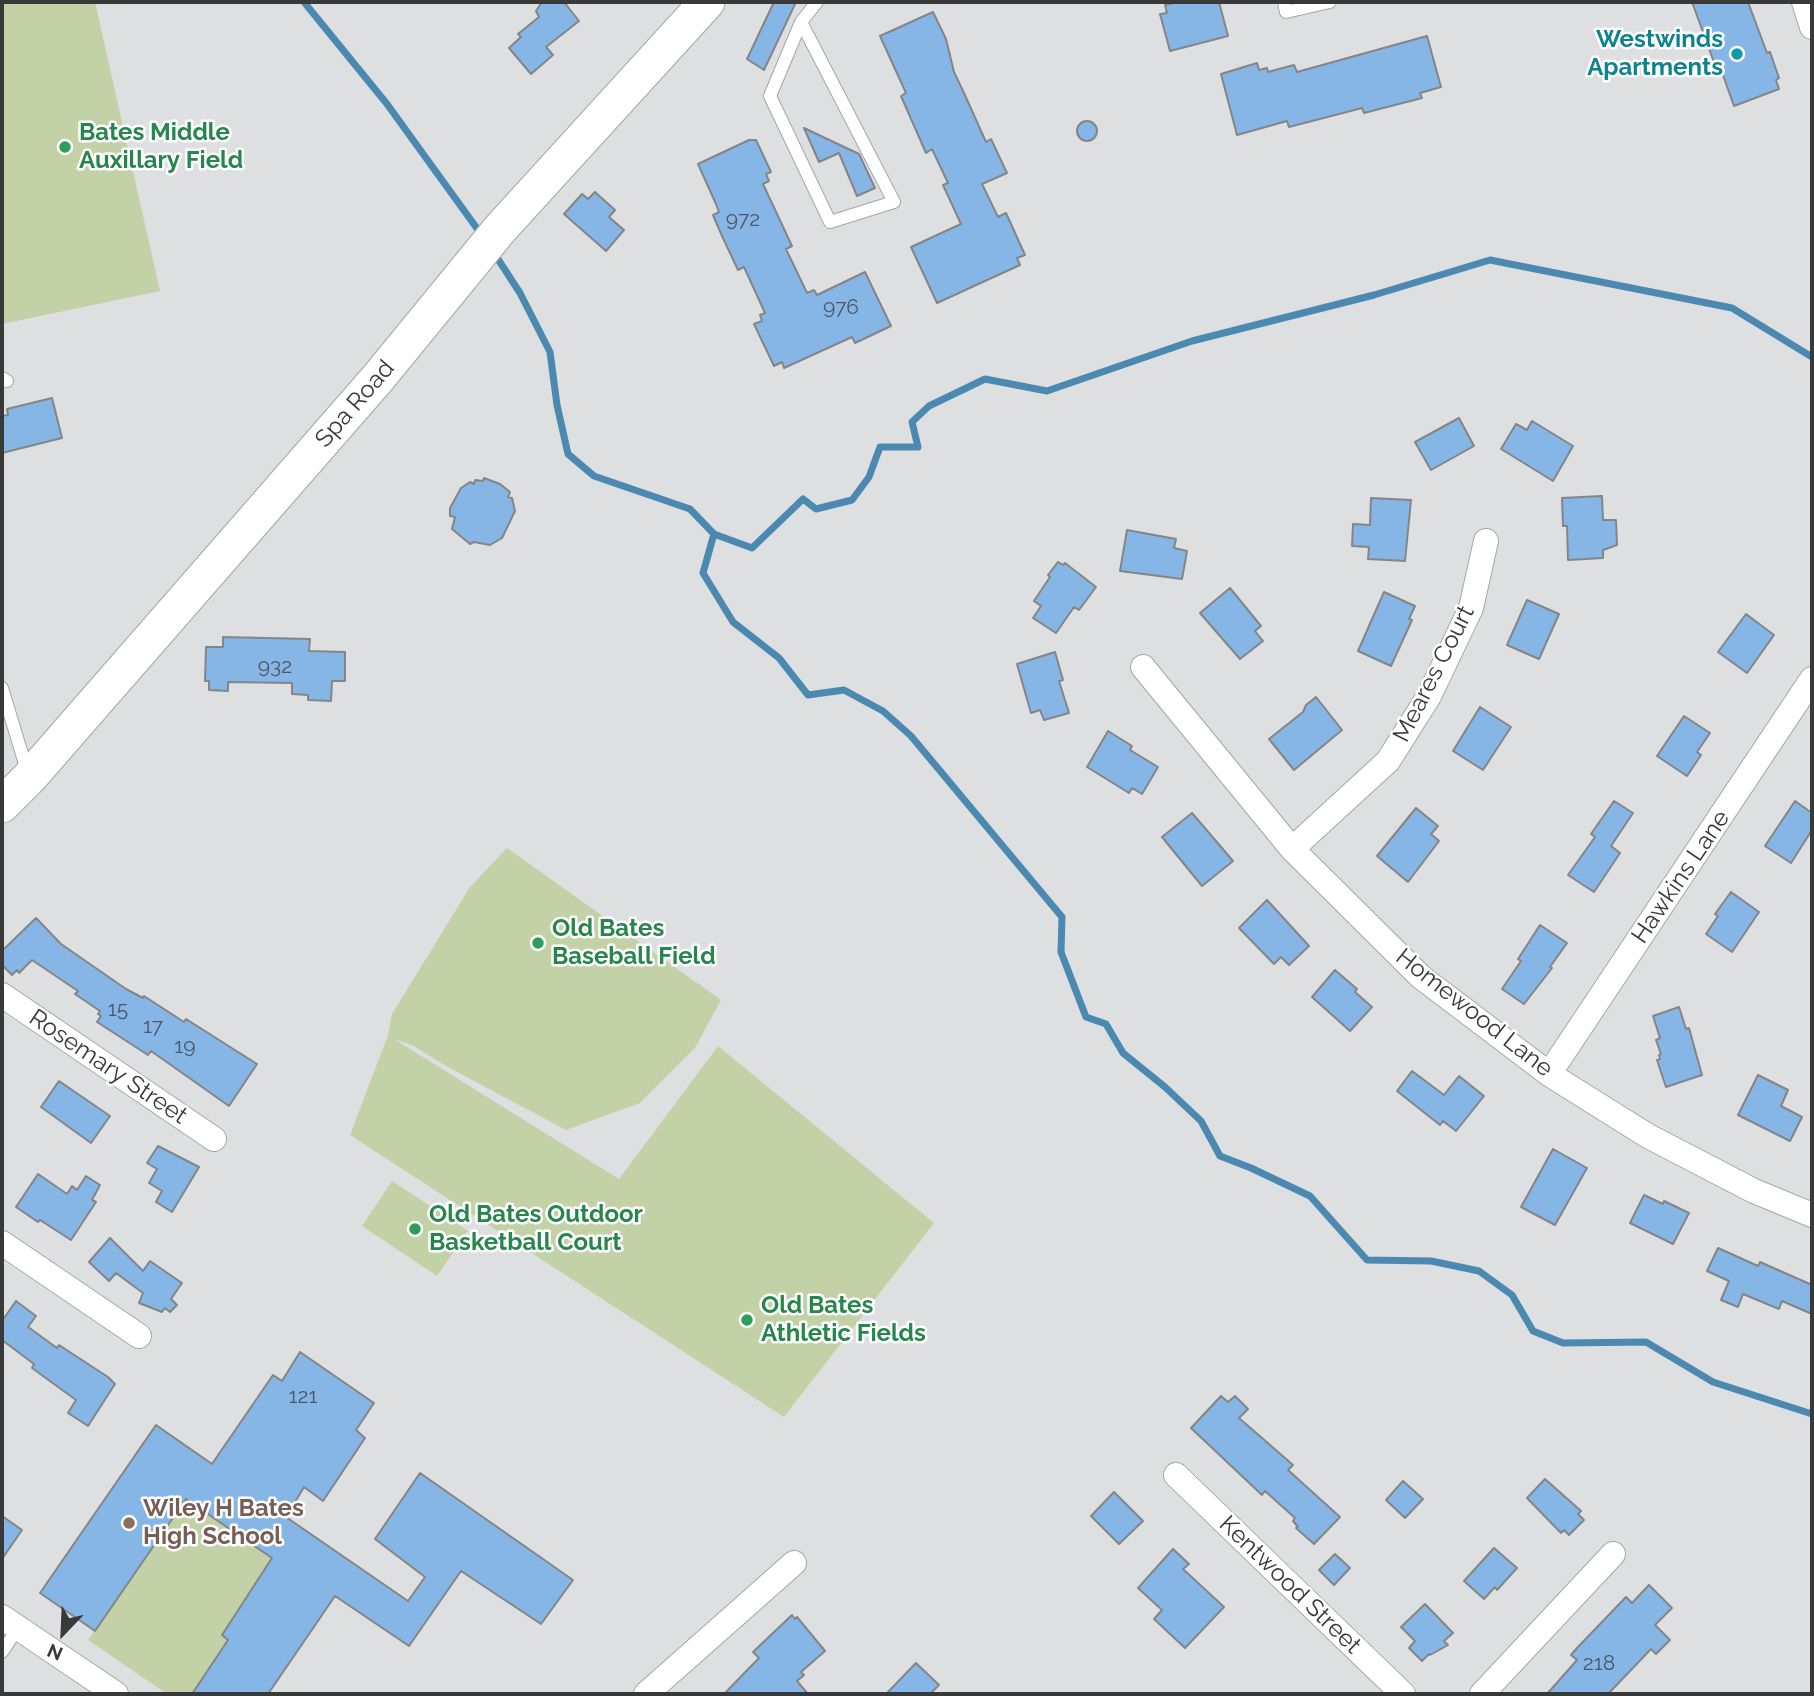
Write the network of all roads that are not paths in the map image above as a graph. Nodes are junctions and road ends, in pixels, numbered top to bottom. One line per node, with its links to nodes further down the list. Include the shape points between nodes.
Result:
1 (707, 2): 12 (main road, Spa Road, via 500,229 378,378)
2 (817, 2): 6 (lane)
3 (1284, 2): 4 (lane, via 1286,12)
4 (1330, 2)
5 (1804, 2): 7 (street)
6 (802, 22): 6 (lane, via 770,96 830,222 894,202)
7 (1812, 27)
8 (1486, 541): 14 (street, Meares Court, via 1471,608 1429,696 1388,761)
9 (1143, 667): 14 (street, Homewood Lane)
10 (1812, 679): 16 (street, Hawkins Lane)
11 (2, 688): 12 (lane)
12 (29, 778): 13 (main road, Spa Road)
13 (2, 805)
14 (1292, 849): 16 (street, Homewood Lane, via 1421,977)
15 (2, 995): 17 (street, Rosemary Street)
16 (1549, 1074): 18 (street, Homewood Lane, via 1648,1136 1754,1191)
17 (214, 1139)
18 (1812, 1215)
19 (2, 1243): 20 (street)
20 (139, 1336)
21 (1177, 1475): 28 (street, Kentwood Street)
22 (1613, 1554): 29 (street)
23 (794, 1563): 27 (street)
24 (10, 1623): 25 (lane); 26 (street)
25 (2, 1652)
26 (111, 1693)
27 (646, 1694)
28 (1403, 1694)
29 (1482, 1694)

